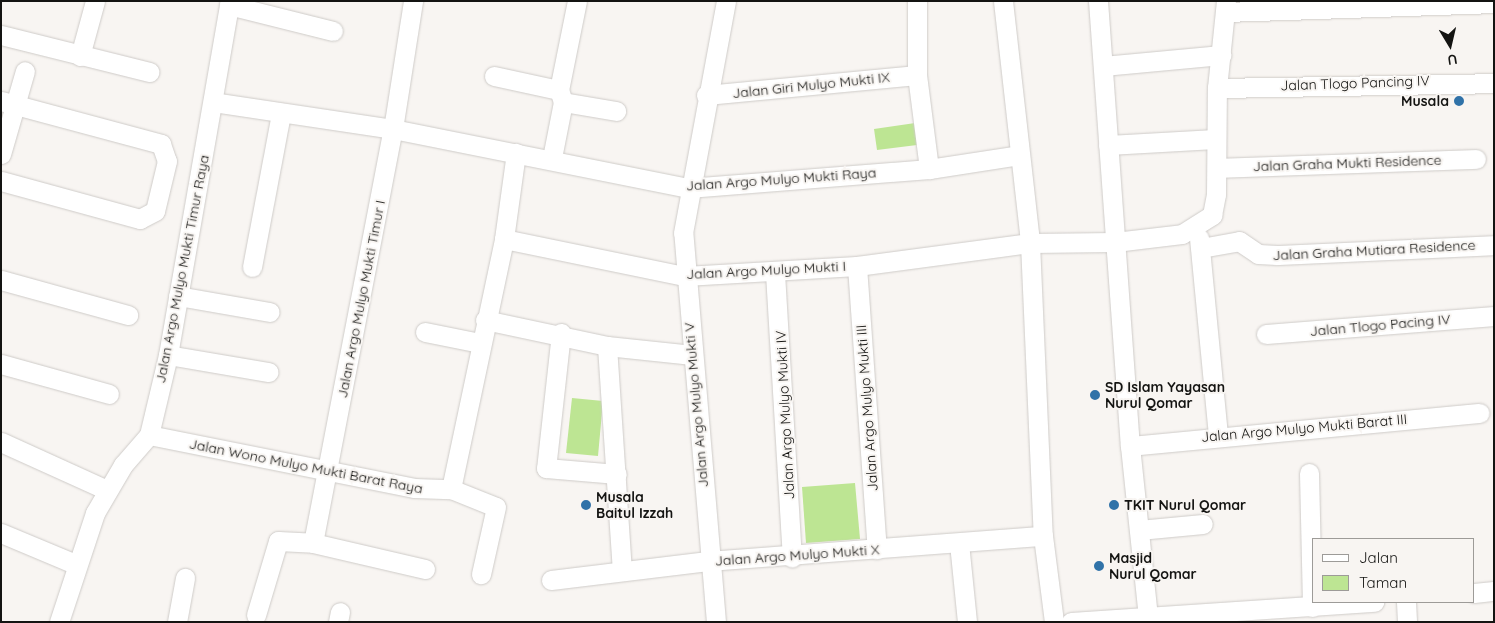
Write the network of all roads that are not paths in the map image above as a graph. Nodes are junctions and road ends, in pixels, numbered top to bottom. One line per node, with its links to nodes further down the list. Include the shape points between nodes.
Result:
1 (95, 1): 14 (street)
2 (413, 1): 28 (street, Jalan Argo Mulyo Mukti Timur I)
3 (577, 1): 22 (street)
4 (726, 1): 23 (street, Jalan Argo Mulyo Mukti V)
5 (917, 1): 18 (street)
6 (1003, 1): 33 (street)
7 (1098, 1): 15 (street)
8 (229, 3): 11 (street); 24 (street, Jalan Argo Mulyo Mukti Timur Raya)
9 (1494, 3): 10 (street)
10 (1225, 6): 13 (street)
11 (333, 31)
12 (1, 35): 14 (street)
13 (1221, 55): 15 (street); 21 (street)
14 (80, 56): 17 (street)
15 (1103, 66): 30 (street)
16 (26, 71): 25 (street)
17 (149, 72)
18 (917, 75): 23 (street, Jalan Giri Mulyo Mukti IX); 37 (street)
19 (494, 76): 22 (street)
20 (1494, 83): 21 (street, Jalan Tlogo Pancing IV)
21 (1217, 88): 29 (street)
22 (561, 96): 26 (street); 34 (street)
23 (706, 96): 39 (street, Jalan Argo Mulyo Mukti V)
24 (213, 102): 27 (street); 49 (street, Jalan Argo Mulyo Mukti Timur Raya)
25 (8, 103): 32 (street); 38 (street, via 161,144 167,161 155,211 140,219)
26 (616, 111)
27 (281, 113): 28 (street); 44 (street)
28 (393, 129): 31 (street); 69 (street, Jalan Argo Mulyo Mukti Timur I)
29 (1215, 139): 30 (street); 36 (street)
30 (1108, 145): 41 (street)
31 (516, 153): 34 (street, Jalan Argo Mulyo Mukti Raya); 40 (street)
32 (1, 154)
33 (1018, 155): 37 (street, Jalan Argo Mulyo Mukti Raya); 42 (street)
34 (552, 158): 39 (street, Jalan Argo Mulyo Mukti Raya)
35 (1476, 159): 36 (street, Jalan Graha Mukti Residence)
36 (1217, 168): 41 (street, via 1212,214 1202,223 1182,234)
37 (929, 169): 39 (street, Jalan Argo Mulyo Mukti Raya)
38 (1, 181)
39 (688, 188): 47 (street, Jalan Argo Mulyo Mukti V, via 683,234)
40 (504, 239): 47 (street, Jalan Argo Mulyo Mukti I); 53 (street)
41 (1115, 242): 42 (street); 68 (street)
42 (1030, 243): 45 (street, Jalan Argo Mulyo Mukti I); 77 (street)
43 (1494, 245): 66 (street, Jalan Graha Mutiara Residence, via 1276,255 1258,254 1239,241 1200,243)
44 (252, 266)
45 (857, 266): 46 (street, Jalan Argo Mulyo Mukti I); 80 (street, Jalan Argo Mulyo Mukti III)
46 (774, 273): 47 (street, Jalan Argo Mulyo Mukti I); 81 (street, Jalan Argo Mulyo Mukti IV)
47 (685, 276): 60 (street, Jalan Argo Mulyo Mukti V)
48 (1, 280): 51 (street)
49 (178, 296): 50 (street); 59 (street, Jalan Argo Mulyo Mukti Timur Raya)
50 (270, 312)
51 (128, 315)
52 (1494, 316): 56 (street, Jalan Tlogo Pacing IV)
53 (485, 320): 55 (street); 57 (street)
54 (425, 332): 57 (street)
55 (561, 333): 58 (street); 71 (street, via 546,468)
56 (1266, 334)
57 (480, 343): 72 (street)
58 (607, 346): 60 (street); 71 (street)
59 (168, 355): 62 (street); 65 (street, Jalan Argo Mulyo Mukti Timur Raya)
60 (693, 355): 82 (street, Jalan Argo Mulyo Mukti V)
61 (1, 364): 63 (street)
62 (269, 372)
63 (110, 394)
64 (1478, 413): 66 (street, Jalan Argo Mulyo Mukti Barat III)
65 (148, 435): 69 (street, Jalan Wono Mulyo Mukti Barat Raya); 73 (street)
66 (1218, 435): 68 (street, Jalan Argo Mulyo Mukti Barat III)
67 (1, 442): 73 (street)
68 (1130, 446): 75 (street)
69 (328, 468): 72 (street, Jalan Wono Mulyo Mukti Barat Raya, via 414,488); 78 (street)
70 (1309, 473): 93 (street)
71 (617, 474): 85 (street)
72 (451, 489): 86 (street, via 496,507)
73 (108, 490): 83 (street)
74 (1203, 524): 75 (street)
75 (1139, 530): 95 (street)
76 (1, 534): 83 (street)
77 (1043, 536): 79 (street, Jalan Argo Mulyo Mukti X); 100 (street)
78 (313, 543): 84 (street); 94 (street, via 278,541)
79 (959, 543): 80 (street, Jalan Argo Mulyo Mukti X); 99 (street)
80 (876, 550): 81 (street, Jalan Argo Mulyo Mukti X)
81 (792, 557): 82 (street, Jalan Argo Mulyo Mukti X)
82 (708, 561): 85 (street, Jalan Argo Mulyo Mukti X); 98 (street, Jalan Argo Mulyo Mukti V)
83 (76, 564): 96 (street)
84 (425, 569)
85 (622, 570): 88 (street, Jalan Argo Mulyo Mukti X)
86 (481, 574)
87 (185, 578): 97 (street)
88 (551, 580)
89 (1494, 591): 90 (street)
90 (1475, 593)
91 (1362, 603): 93 (street)
92 (1406, 603): 102 (street)
93 (1312, 607): 95 (street)
94 (256, 615)
95 (1148, 617): 101 (street)
96 (59, 622)
97 (177, 622)
98 (716, 622)
99 (967, 622)
100 (1054, 622)
101 (1071, 622)
102 (1408, 622)

